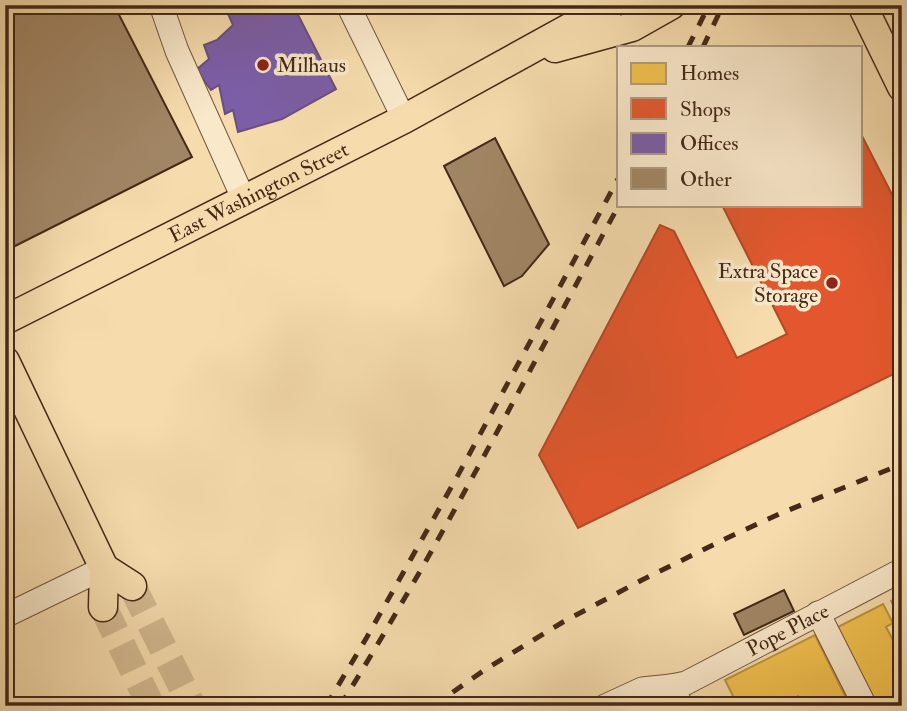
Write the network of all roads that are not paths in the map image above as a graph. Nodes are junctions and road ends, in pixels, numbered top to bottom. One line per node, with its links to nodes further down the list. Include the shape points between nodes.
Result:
1 (160, 5): 10 (street)
2 (348, 5): 9 (street)
3 (572, 5): 7 (main road, East Washington Street)
4 (611, 5): 7 (main road, East Washington Street)
5 (671, 5): 7 (main road, East Washington Street, via 632,27)
6 (862, 5): 8 (main road)
7 (509, 61): 9 (main road, East Washington Street)
8 (902, 87)
9 (404, 119): 10 (main road, East Washington Street)
10 (244, 200): 11 (main road, East Washington Street)
11 (5, 320)
12 (5, 361): 13 (main road)
13 (104, 568): 15 (main road); 16 (main road); 18 (street)
14 (902, 570): 17 (street, Pope Place)
15 (132, 586)
16 (103, 607)
17 (818, 613): 19 (street, Pope Place, via 686,683); 21 (street)
18 (5, 616)
19 (677, 696): 20 (street, Pope Place, via 642,689)
20 (605, 706)
21 (865, 706)

